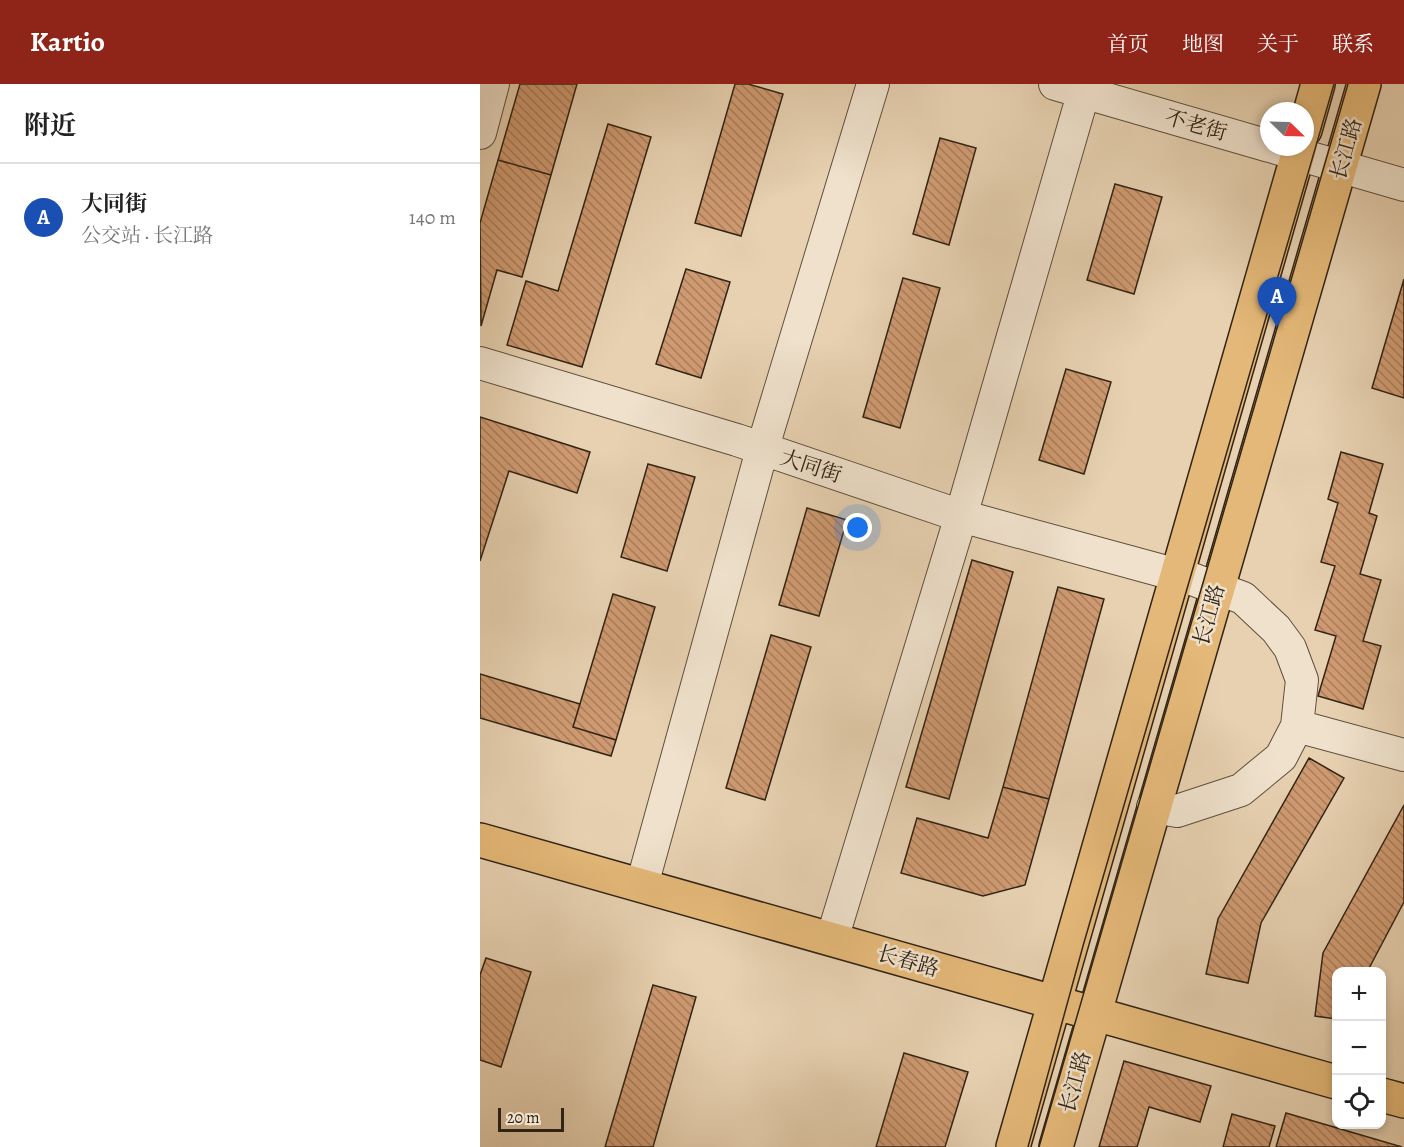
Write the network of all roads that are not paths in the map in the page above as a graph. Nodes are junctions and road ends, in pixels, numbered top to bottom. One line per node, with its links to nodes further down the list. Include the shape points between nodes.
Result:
1 (493, 84): 7 (street)
2 (873, 84): 14 (street)
3 (1318, 84): 6 (main road, 长江路)
4 (1364, 84): 11 (main road, 长江路)
5 (1075, 87): 8 (street, 不老街); 15 (street)
6 (1309, 102)
7 (480, 133)
8 (1260, 137)
9 (1286, 156): 16 (main road, 长江路)
10 (1314, 156): 11 (street, 不老街)
11 (1341, 167): 12 (street, 不老街); 17 (main road, 长江路)
12 (1404, 185)
13 (480, 363): 14 (street, 大同街)
14 (762, 450): 15 (street, 大同街); 22 (street)
15 (961, 516): 16 (street, 大同街); 23 (street)
16 (1178, 575): 17 (street, 大同街); 24 (main road, 长江路)
17 (1218, 587): 18 (street, 大同街, via 1243,598 1290,648 1302,680); 20 (main road, 长江路)
18 (1297, 726): 19 (street); 20 (street, via 1281,757 1240,790 1177,811)
19 (1404, 755)
20 (1153, 807): 25 (main road, 长江路)
21 (480, 840): 22 (main road, 长春路)
22 (642, 885): 23 (main road, 长春路)
23 (832, 939): 24 (main road, 长春路)
24 (1055, 1003): 25 (main road, 长春路); 29 (main road, 长江路)
25 (1095, 1014): 26 (main road, 长春路); 30 (main road, 长江路)
26 (1332, 1081)
27 (1386, 1096): 28 (main road)
28 (1404, 1101)
29 (1013, 1147)
30 (1056, 1147)

